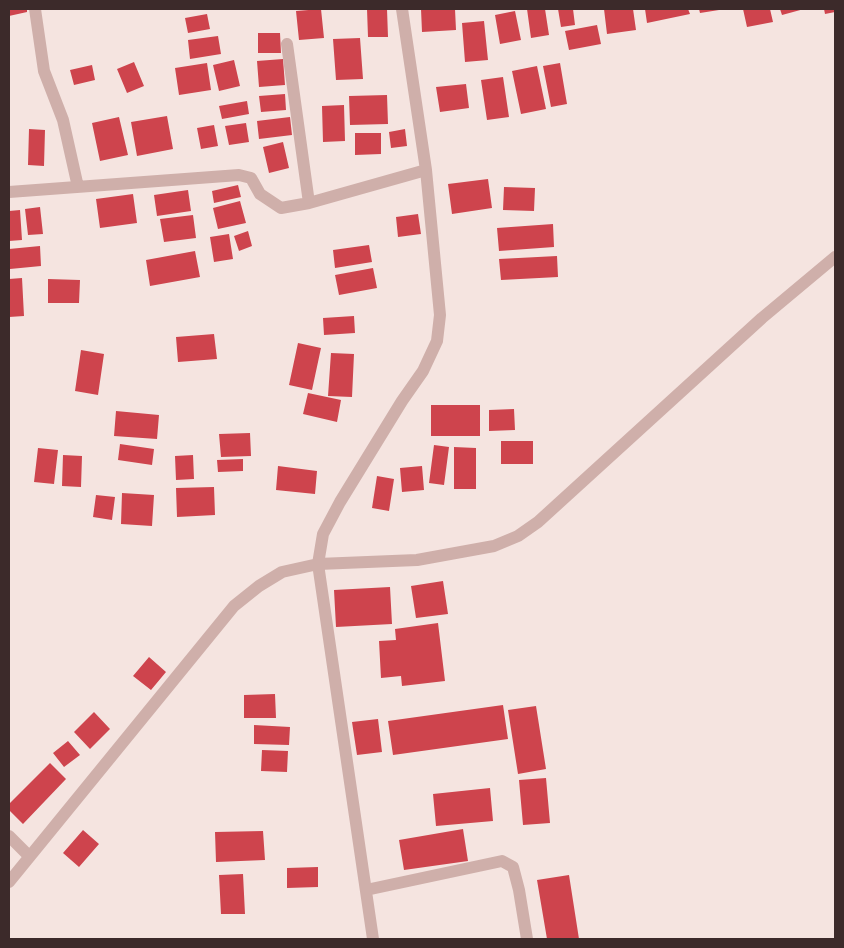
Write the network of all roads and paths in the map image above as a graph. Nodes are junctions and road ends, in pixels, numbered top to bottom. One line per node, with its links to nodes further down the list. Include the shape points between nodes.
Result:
1 (35, 9): 5 (street, via 44,71 63,120)
2 (402, 9): 4 (street)
3 (287, 44): 7 (street)
4 (426, 170): 7 (street); 9 (street, via 440,315 438,342 340,502 323,534)
5 (78, 187): 6 (street); 7 (street, via 239,175 251,178 260,194 281,208)
6 (9, 192)
7 (308, 203)
8 (835, 257): 9 (street, via 762,318 545,516 518,536 494,546 417,560)
9 (318, 564): 11 (street, via 282,572 234,606); 13 (street)
10 (9, 836): 11 (street)
11 (29, 856): 12 (street)
12 (9, 882)
13 (366, 890): 14 (street); 15 (street, via 502,861 513,867)
14 (374, 939)
15 (527, 939)

